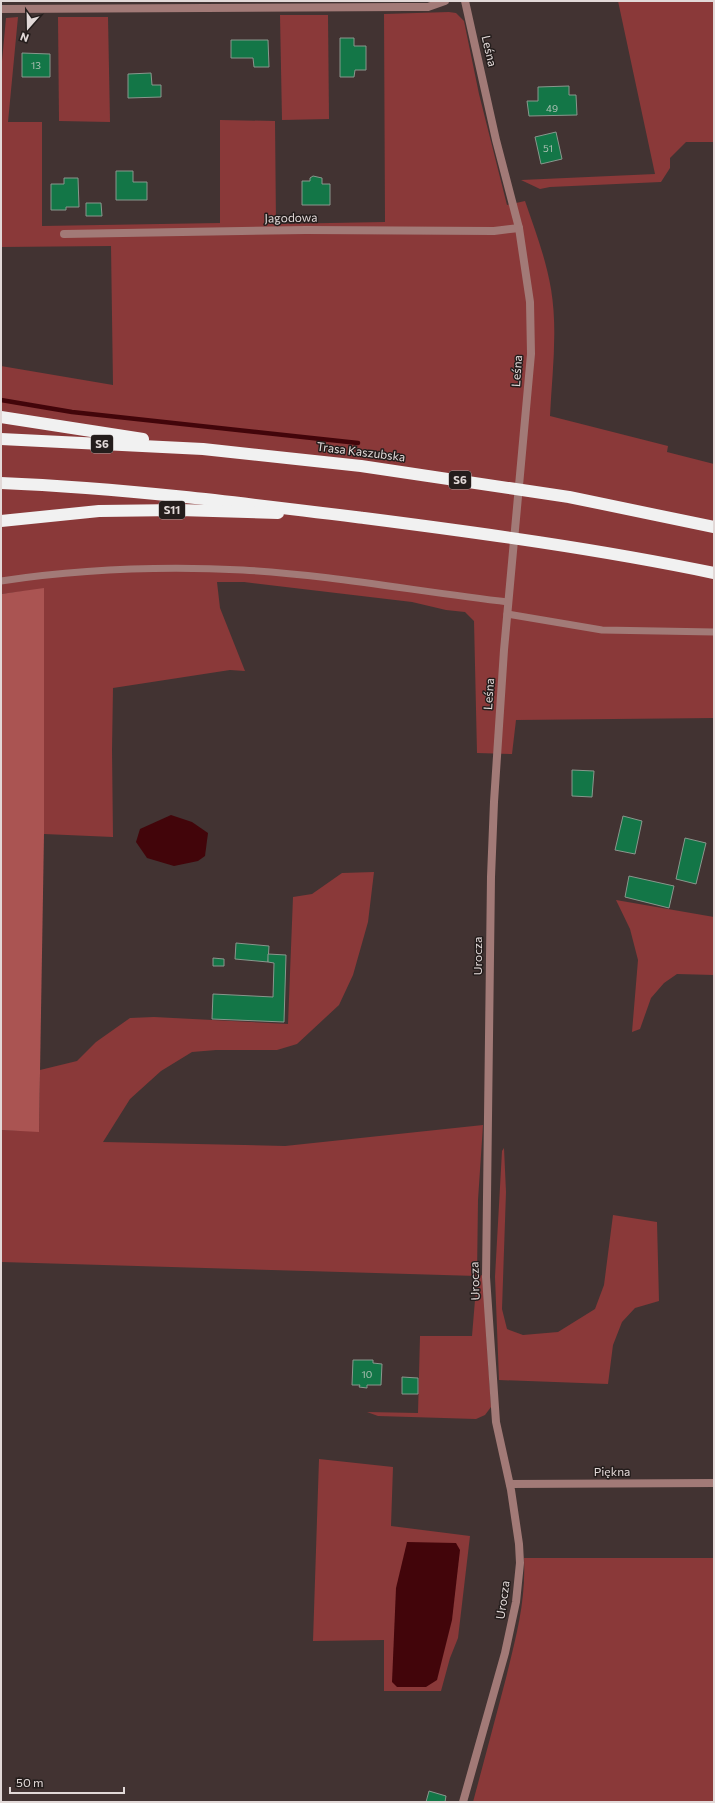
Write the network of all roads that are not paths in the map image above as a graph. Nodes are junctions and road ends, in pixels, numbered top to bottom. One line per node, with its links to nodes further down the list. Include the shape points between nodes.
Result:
1 (445, 1): 3 (street, via 428,7)
2 (465, 1): 4 (street, Leśna, via 496,140)
3 (1, 9)
4 (519, 228): 5 (street, Jagodowa, via 494,231 306,230); 15 (street, Leśna, via 530,302 531,347 530,381)
5 (64, 234)
6 (1, 416): 8 (highway)
7 (1, 438): 8 (highway, Trasa Kaszubska / S6)
8 (204, 448): 12 (highway, Trasa Kaszubska / S6, via 452,478 569,497)
9 (1, 483): 10 (highway, via 129,491)
10 (335, 514): 11 (highway, S11, via 139,510 99,511); 13 (highway, via 585,549)
11 (1, 521)
12 (714, 527)
13 (714, 573)
14 (1, 581): 15 (lane, via 74,572 129,569 244,570)
15 (508, 602): 16 (street, Leśna)
16 (507, 614): 17 (lane, via 602,630); 18 (street, Leśna)
17 (714, 632)
18 (498, 749): 20 (street, Urocza, via 491,877 486,1277 496,1422)
19 (714, 1483): 20 (street, Piękna)
20 (510, 1484): 21 (street, Urocza, via 520,1563 516,1602 506,1653)
21 (463, 1802)

